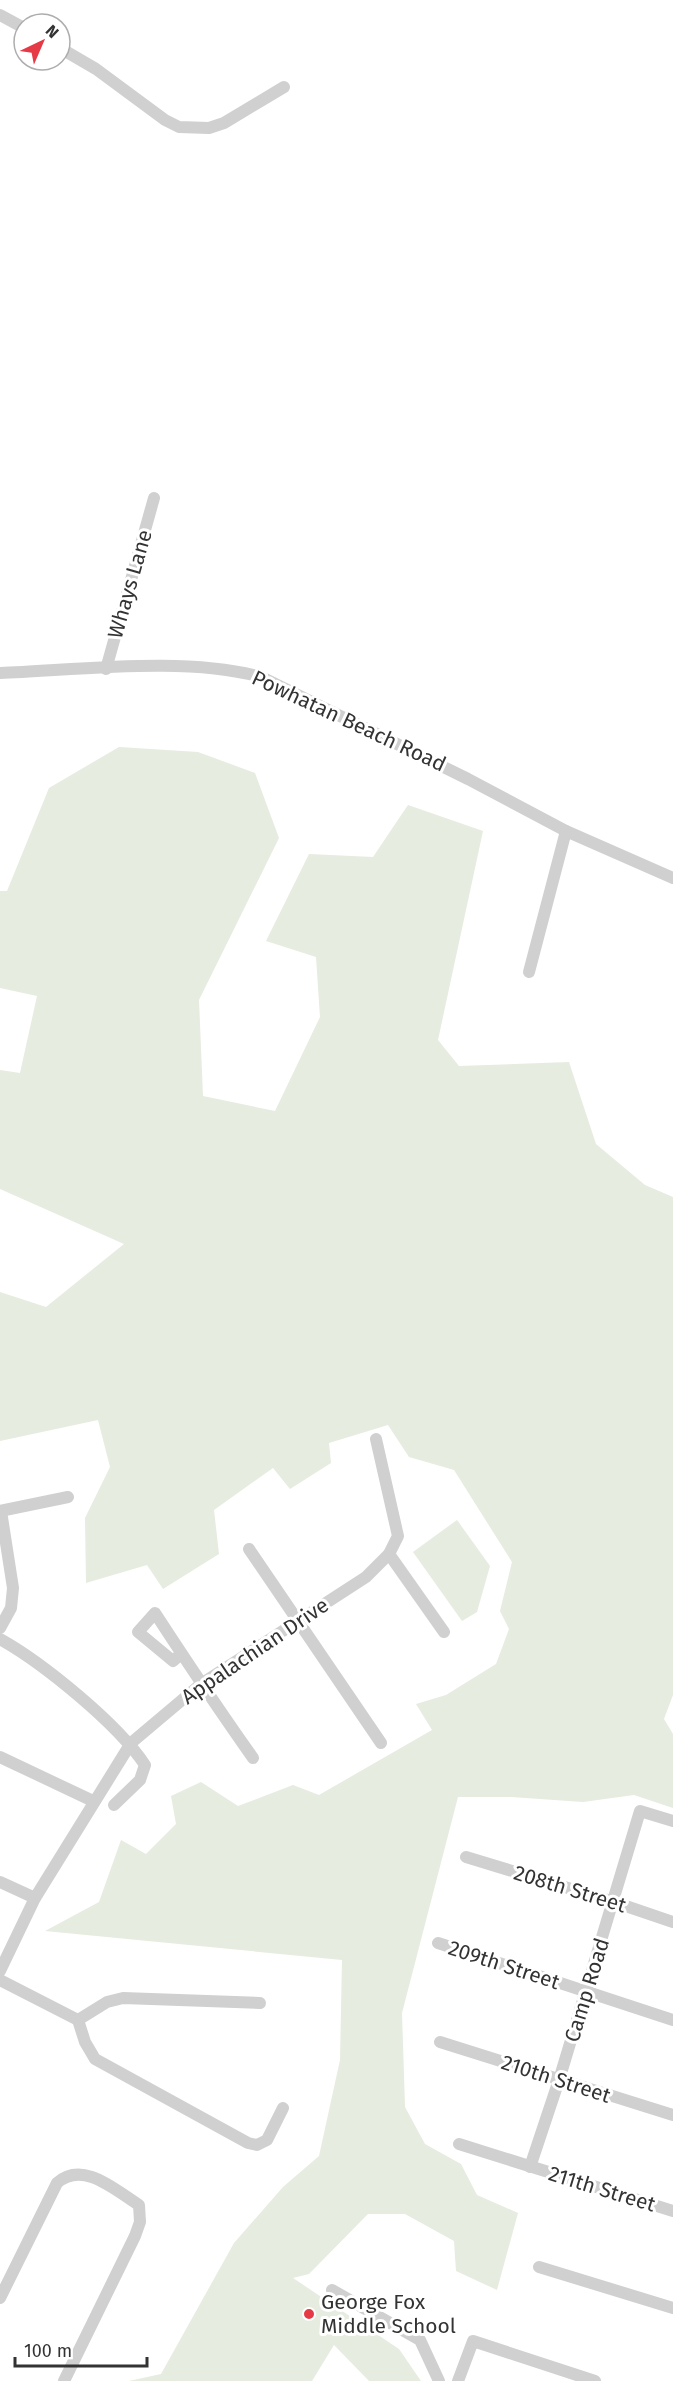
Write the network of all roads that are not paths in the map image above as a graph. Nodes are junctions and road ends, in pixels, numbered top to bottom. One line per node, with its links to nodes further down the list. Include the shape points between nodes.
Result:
1 (72, 55): 2 (street, via 179,127 208,128 224,123)
2 (284, 87)
3 (154, 498): 4 (street, Whays Lane)
4 (106, 669): 5 (street, Powhatan Beach Road); 6 (street, Powhatan Beach Road, via 226,669 261,676)
5 (0, 673)
6 (566, 831): 7 (street, Powhatan Beach Road); 8 (street)
7 (673, 878)
8 (529, 972)
9 (376, 1439): 13 (street, via 399,1536)
10 (68, 1497): 11 (street)
11 (0, 1511): 15 (street, via 13,1588 11,1608)
12 (249, 1549): 14 (street)
13 (389, 1554): 14 (street, Appalachian Drive, via 366,1577); 16 (street)
14 (297, 1620): 19 (street, Appalachian Drive); 21 (street)
15 (0, 1628)
16 (444, 1632)
17 (0, 1639): 20 (street, via 26,1654)
18 (181, 1654): 19 (street)
19 (201, 1684): 20 (street, Appalachian Drive); 23 (street)
20 (131, 1743): 24 (street, Appalachian Drive); 25 (street, via 145,1765 140,1780)
21 (381, 1743)
22 (0, 1757): 24 (street)
23 (253, 1758)
24 (93, 1801): 29 (street, Appalachian Drive)
25 (114, 1805)
26 (673, 1821): 30 (street, Camp Road, via 640,1811)
27 (466, 1857): 30 (street, 208th Street)
28 (0, 1882): 29 (street)
29 (35, 1898): 33 (street, Appalachian Drive)
30 (614, 1902): 31 (street, 208th Street); 35 (street, Camp Road)
31 (673, 1922)
32 (438, 1943): 35 (street, 209th Street)
33 (0, 1971)
34 (0, 1980): 37 (street)
35 (586, 1991): 38 (street, 209th Street); 40 (street, Camp Road)
36 (260, 2003): 37 (street, via 123,1998 107,2002)
37 (78, 2020): 41 (street, via 95,2059 248,2143 257,2145 267,2140)
38 (673, 2020)
39 (440, 2042): 40 (street, 210th Street)
40 (559, 2080): 42 (street, 210th Street); 44 (street, Camp Road)
41 (283, 2108)
42 (673, 2115)
43 (459, 2144): 44 (street, 211th Street)
44 (530, 2168): 45 (street, 211th Street)
45 (673, 2211)
46 (539, 2267): 49 (street)
47 (332, 2290): 52 (street, via 420,2340)
48 (0, 2298): 51 (street, via 57,2183 65,2176 82,2173 139,2205 140,2222 135,2236)
49 (673, 2308)
50 (592, 2380): 53 (street, via 473,2341)
51 (64, 2381)
52 (439, 2381)
53 (459, 2381)

